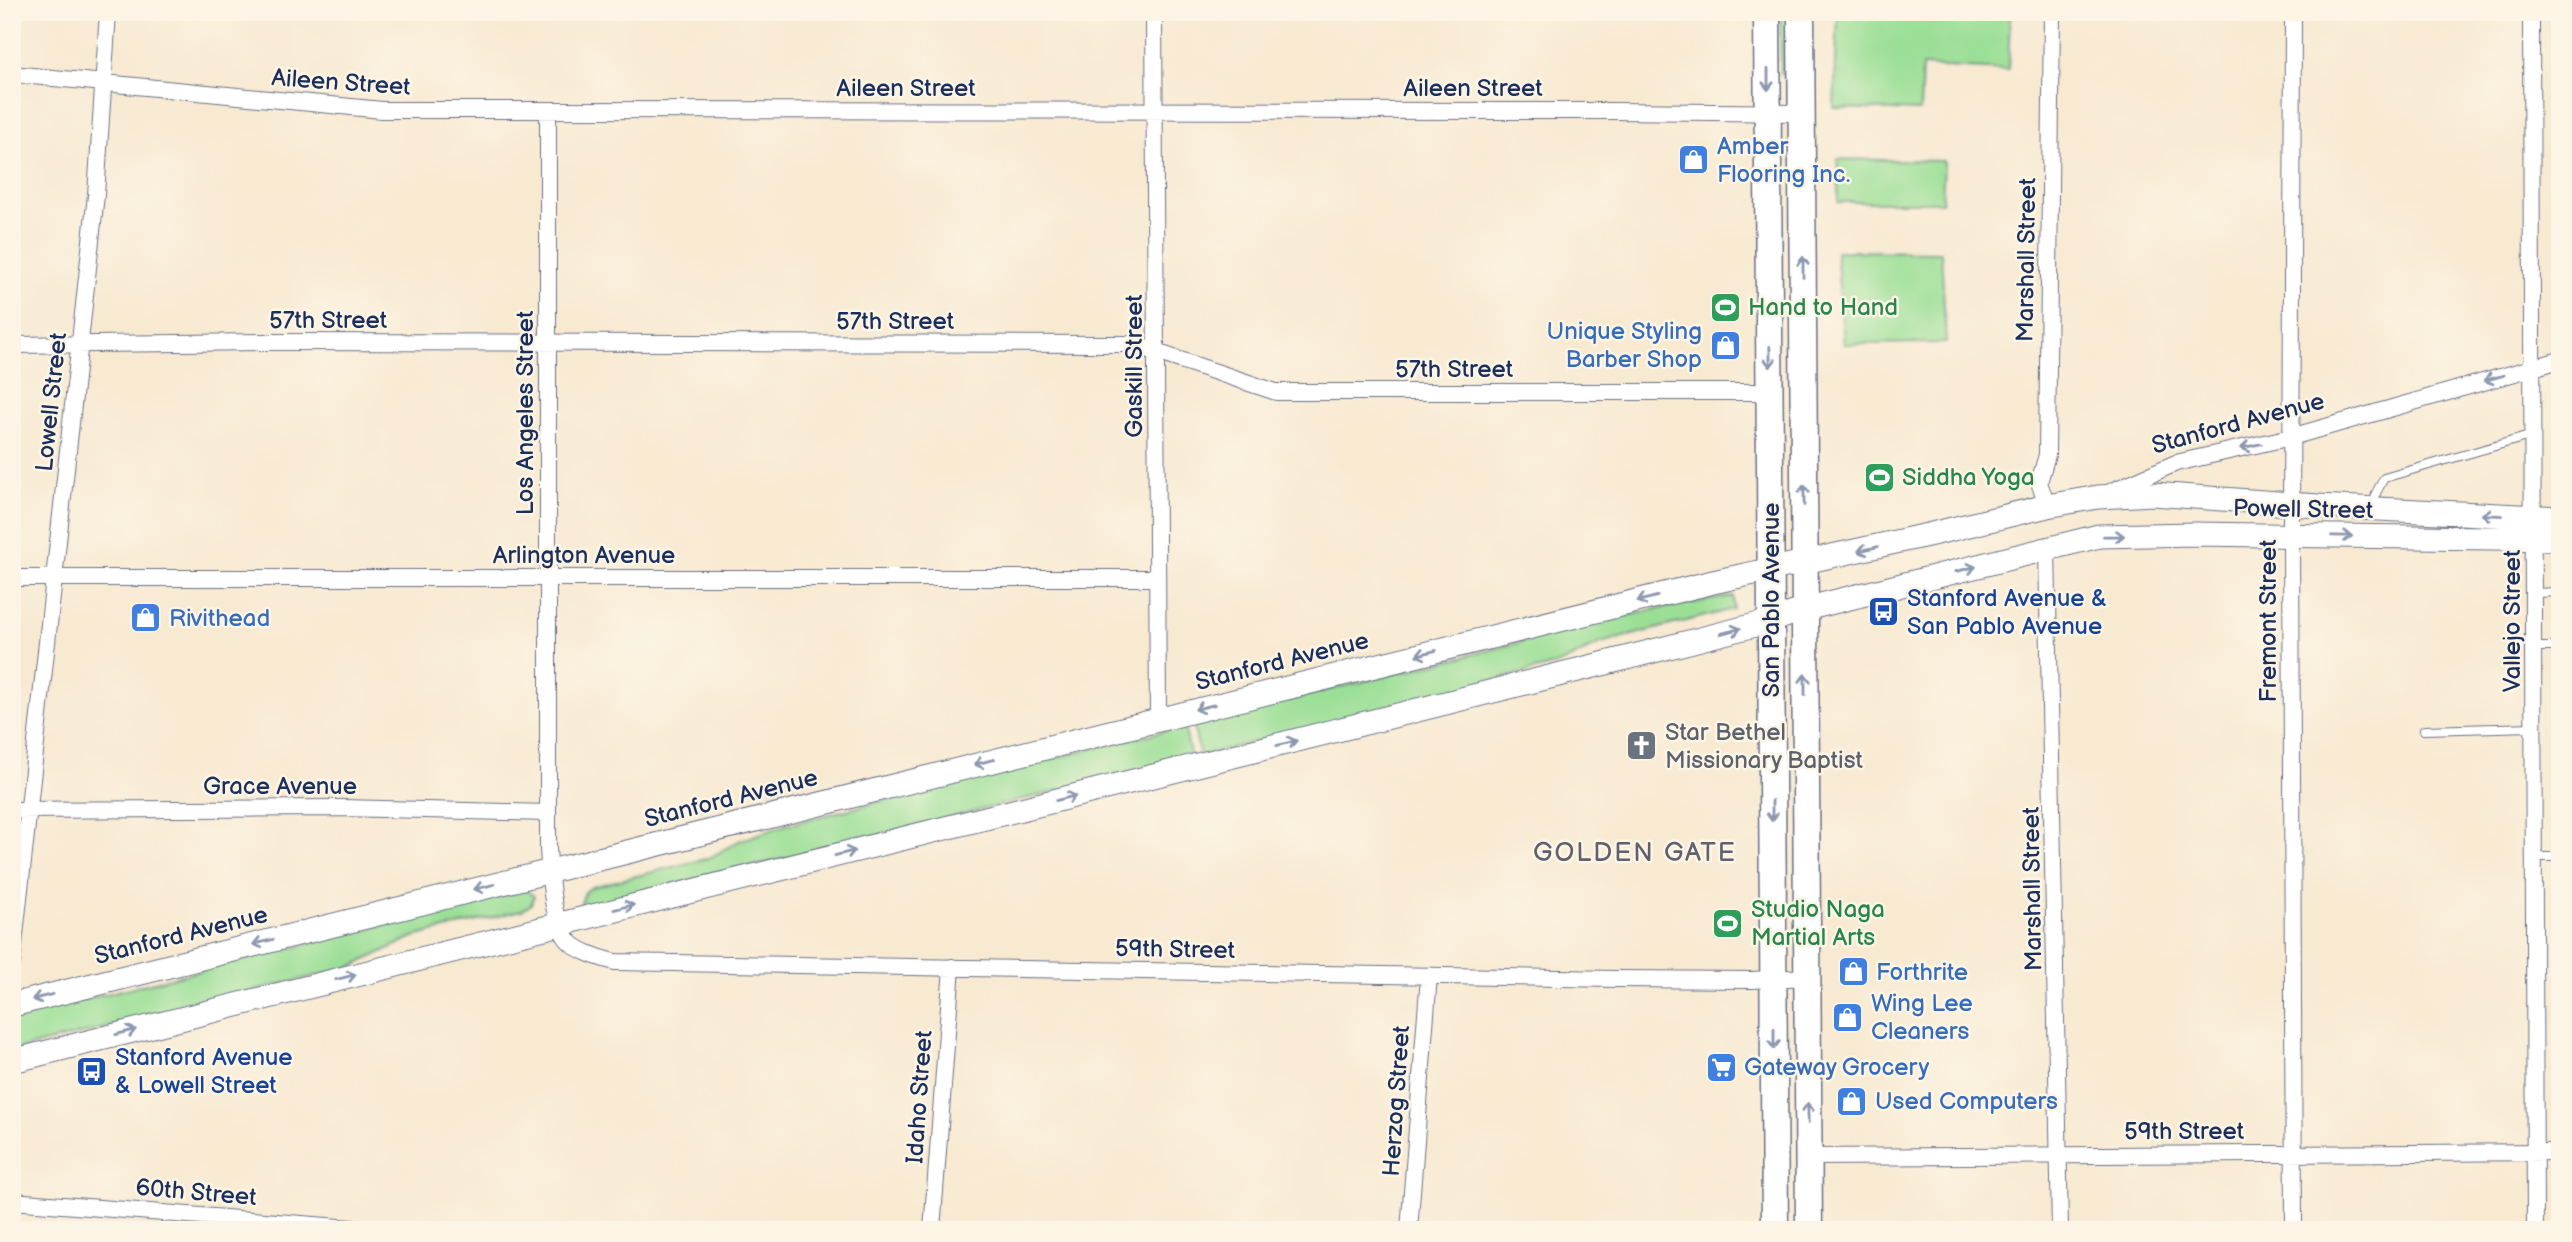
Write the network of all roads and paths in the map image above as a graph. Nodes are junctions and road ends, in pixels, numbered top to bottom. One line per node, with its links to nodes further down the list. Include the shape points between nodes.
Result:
1 (108, 12): 9 (street, Lowell Street)
2 (1154, 12): 11 (street, Gaskill Street)
3 (1767, 12): 12 (main road, San Pablo Avenue, one-way to 12)
4 (1801, 12): 13 (main road, San Pablo Avenue)
5 (2052, 12): 25 (street, Marshall Street, via 2047,455 2039,482)
6 (2293, 12): 22 (street, Fremont Street)
7 (2531, 12): 19 (street, Vallejo Street)
8 (12, 74): 9 (street, Aileen Street)
9 (103, 84): 10 (street, Aileen Street, via 382,110); 16 (street, Lowell Street)
10 (548, 111): 11 (street, Aileen Street); 14 (street, Los Angeles Street)
11 (1154, 111): 12 (street, Aileen Street); 17 (street, Gaskill Street)
12 (1768, 113): 13 (street, Aileen Street); 20 (main road, San Pablo Avenue, one-way to 20)
13 (1802, 113): 32 (main road, San Pablo Avenue, one-way to 13)
14 (546, 344): 16 (street, 57th Street); 17 (street, 57th Street, via 1132,344); 36 (street, Los Angeles Street)
15 (12, 345): 16 (street, 57th Street)
16 (81, 345): 35 (street, Lowell Street)
17 (1157, 353): 20 (street, 57th Street, via 1276,392); 37 (street, Gaskill Street)
18 (2560, 360): 19 (street, Stanford Avenue)
19 (2532, 366): 21 (street, Vallejo Street); 22 (street, Stanford Avenue, one-way to 22)
20 (1770, 391): 33 (main road, San Pablo Avenue)
21 (2533, 435): 26 (lane, via 2384,478); 28 (street, Vallejo Street)
22 (2291, 436): 23 (street, Stanford Avenue, one-way to 23, via 2176,464); 24 (street, Fremont Street)
23 (2098, 497): 24 (main road, Powell Street, via 2153,494); 25 (main road, Stanford Avenue)
24 (2292, 505): 26 (main road, Powell Street); 29 (street, Fremont Street)
25 (2047, 506): 32 (main road, Stanford Avenue, one-way to 32)
26 (2373, 509): 28 (main road, Powell Street, one-way to 26)
27 (2560, 518): 28 (main road, Powell Street)
28 (2534, 528): 29 (main road, Powell Street, one-way to 28); 30 (main road, Powell Street); 39 (street, Vallejo Street)
29 (2291, 535): 31 (main road, Powell Street, one-way to 29, via 2099,536); 63 (street, Fremont Street)
30 (2560, 539)
31 (2048, 548): 40 (main road, one-way to 31); 64 (street, Marshall Street)
32 (1805, 563): 33 (main road, Stanford Avenue); 40 (main road, San Pablo Avenue)
33 (1771, 569): 41 (main road, San Pablo Avenue); 44 (main road, Stanford Avenue, one-way to 44)
34 (12, 578): 35 (street, Arlington Avenue)
35 (55, 578): 36 (street, Arlington Avenue); 48 (street, Lowell Street)
36 (549, 578): 37 (street, Arlington Avenue); 49 (street, Los Angeles Street)
37 (1157, 578): 44 (street, Gaskill Street)
38 (2560, 592): 39 (lane)
39 (2534, 593): 42 (street, Vallejo Street)
40 (1805, 609): 41 (main road); 57 (main road, San Pablo Avenue, one-way to 40)
41 (1770, 621): 53 (main road, one-way to 41); 58 (main road, San Pablo Avenue, one-way to 58)
42 (2534, 647): 43 (lane); 45 (street, Vallejo Street)
43 (2560, 647)
44 (1158, 719): 52 (main road, Stanford Avenue, one-way to 52)
45 (2534, 727): 46 (lane); 50 (street, Vallejo Street)
46 (2424, 730)
47 (12, 810): 48 (street, Grace Avenue)
48 (29, 810): 49 (street, Grace Avenue, via 342,808); 54 (street, Lowell Street)
49 (548, 813): 52 (street, Los Angeles Street)
50 (2534, 857): 51 (lane); 61 (street, Vallejo Street)
51 (2560, 857)
52 (550, 870): 53 (street, Los Angeles Street); 59 (main road, Stanford Avenue, one-way to 59)
53 (558, 924): 55 (street, 59th Street, via 581,950 615,962); 60 (main road, one-way to 53)
54 (12, 962)
55 (951, 967): 56 (street, 59th Street); 68 (street, Idaho Street)
56 (1429, 976): 58 (street, 59th Street); 69 (street, Herzog Street)
57 (1807, 977): 58 (street, 59th Street); 65 (main road, San Pablo Avenue, one-way to 57)
58 (1773, 979): 70 (main road, San Pablo Avenue, one-way to 70)
59 (12, 1005)
60 (12, 1061)
61 (2534, 1152): 62 (street, 59th Street); 63 (street, 59th Street); 74 (street, Vallejo Street)
62 (2560, 1152)
63 (2293, 1153): 64 (street, 59th Street); 73 (street, Fremont Street)
64 (2060, 1154): 65 (street, 59th Street); 72 (street, Marshall Street)
65 (1809, 1157): 71 (main road, San Pablo Avenue)
66 (12, 1201): 67 (street, 60th Street)
67 (377, 1230)
68 (932, 1230)
69 (1409, 1230)
70 (1775, 1230)
71 (1809, 1230)
72 (2060, 1230)
73 (2294, 1230)
74 (2535, 1230)

